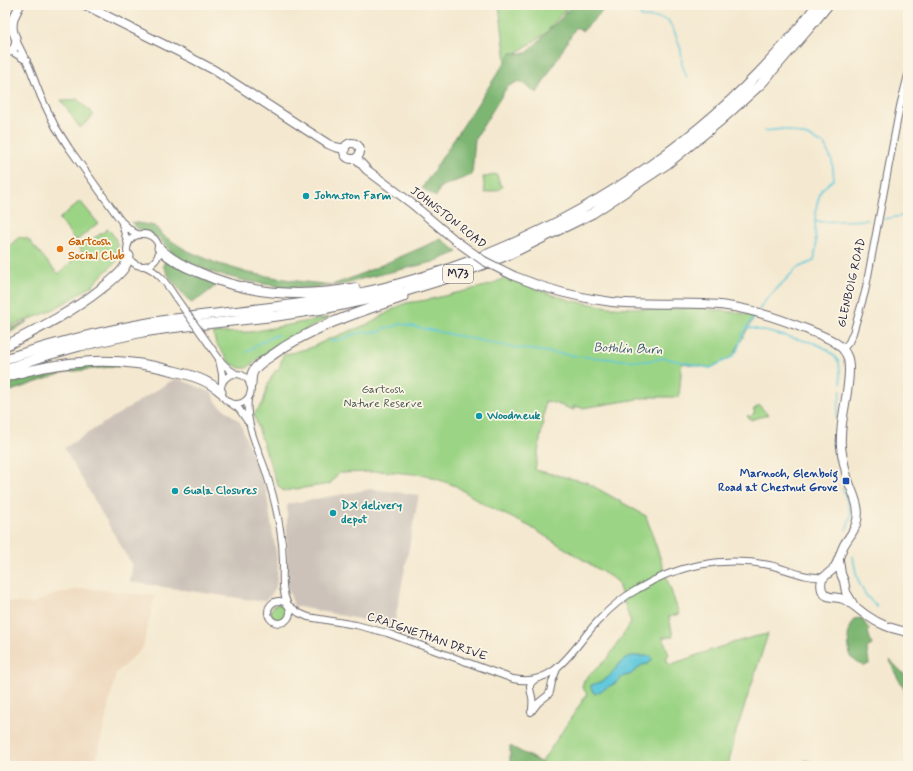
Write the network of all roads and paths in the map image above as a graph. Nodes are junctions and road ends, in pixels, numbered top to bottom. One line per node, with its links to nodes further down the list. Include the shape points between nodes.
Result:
1 (20, 5): 5 (main road)
2 (85, 5): 11 (main road, JOHNSTON ROAD, via 214,70 328,144)
3 (817, 5): 17 (highway, M73, via 746,85 664,156 575,213)
4 (828, 5): 21 (highway, M73, via 760,84 667,164 593,213)
5 (14, 17): 6 (main road); 7 (main road, via 12,30)
6 (5, 29): 7 (main road)
7 (15, 37): 8 (main road, via 14,48); 9 (street)
8 (8, 52): 9 (street)
9 (27, 61): 13 (street, via 55,126)
10 (908, 75): 24 (street, GLENBOIG ROAD, via 865,292 853,333)
11 (345, 150): 12 (main road, JOHNSTON ROAD, via 351,159); 12 (main road, JOHNSTON ROAD, via 347,145 357,145 360,152)
12 (356, 158): 24 (main road, JOHNSTON ROAD, bridge, via 367,170 456,241 484,261 514,276 568,294 611,302 726,306 747,310 790,322 836,342)
13 (121, 221): 14 (street); 15 (street)
14 (139, 235): 15 (street); 16 (street, via 154,238)
15 (128, 245): 18 (street)
16 (159, 248): 17 (highway, via 175,262 231,285 298,294 368,286); 19 (street)
17 (488, 254): 25 (highway, M73, via 369,292 124,327)
18 (129, 256): 20 (street, via 135,263); 23 (highway, via 120,273 97,293)
19 (157, 258): 20 (street); 22 (street, via 157,266)
20 (143, 266): 22 (street, via 154,270)
21 (482, 266): 27 (highway, M73, via 403,292 323,309 144,332 80,346); 30 (highway, via 339,320 298,339 256,367)
22 (163, 280): 26 (street, bridge)
23 (5, 346)
24 (843, 349): 35 (main road, via 849,362 849,378 841,446 858,517)
25 (5, 359)
26 (219, 359): 28 (street); 31 (street)
27 (5, 369)
28 (236, 374): 30 (street, via 245,377); 31 (street, via 226,378)
29 (5, 377): 31 (highway, via 67,363 124,362 186,374)
30 (251, 384): 32 (street)
31 (221, 388): 33 (street, via 222,396)
32 (248, 399): 33 (street, via 242,404); 34 (street)
33 (233, 405): 34 (street)
34 (248, 422): 39 (street, via 274,498 283,545)
35 (839, 560): 37 (main road); 38 (main road)
36 (805, 576): 37 (street); 41 (street); 49 (street, via 768,565 738,562 709,563 668,574 619,601 598,621)
37 (827, 576): 38 (main road, via 836,574); 41 (main road)
38 (842, 578): 40 (main road)
39 (282, 585): 43 (street); 44 (street)
40 (845, 587): 42 (main road, via 842,594); 45 (main road)
41 (821, 588): 42 (main road, via 826,596)
42 (835, 598): 45 (main road, via 844,599)
43 (273, 602): 44 (street, via 279,600); 47 (street, via 268,608 268,615 275,622)
44 (288, 605): 46 (street, CRAIGNETHAN DRIVE); 47 (street, via 290,615)
45 (854, 606): 48 (main road, via 884,625)
46 (308, 617): 47 (street, CRAIGNETHAN DRIVE, via 295,617); 50 (street, CRAIGNETHAN DRIVE, via 387,633)
47 (285, 621)
48 (908, 632)
49 (558, 668): 51 (street); 52 (street)
50 (513, 679): 51 (street, CRAIGNETHAN DRIVE); 53 (street, CRAIGNETHAN DRIVE, via 525,686)
51 (538, 679): 52 (street, via 546,680); 53 (street, via 530,686)
52 (550, 688): 54 (street, via 548,695)
53 (531, 694): 54 (street); 54 (street, via 531,711)
54 (543, 699)

